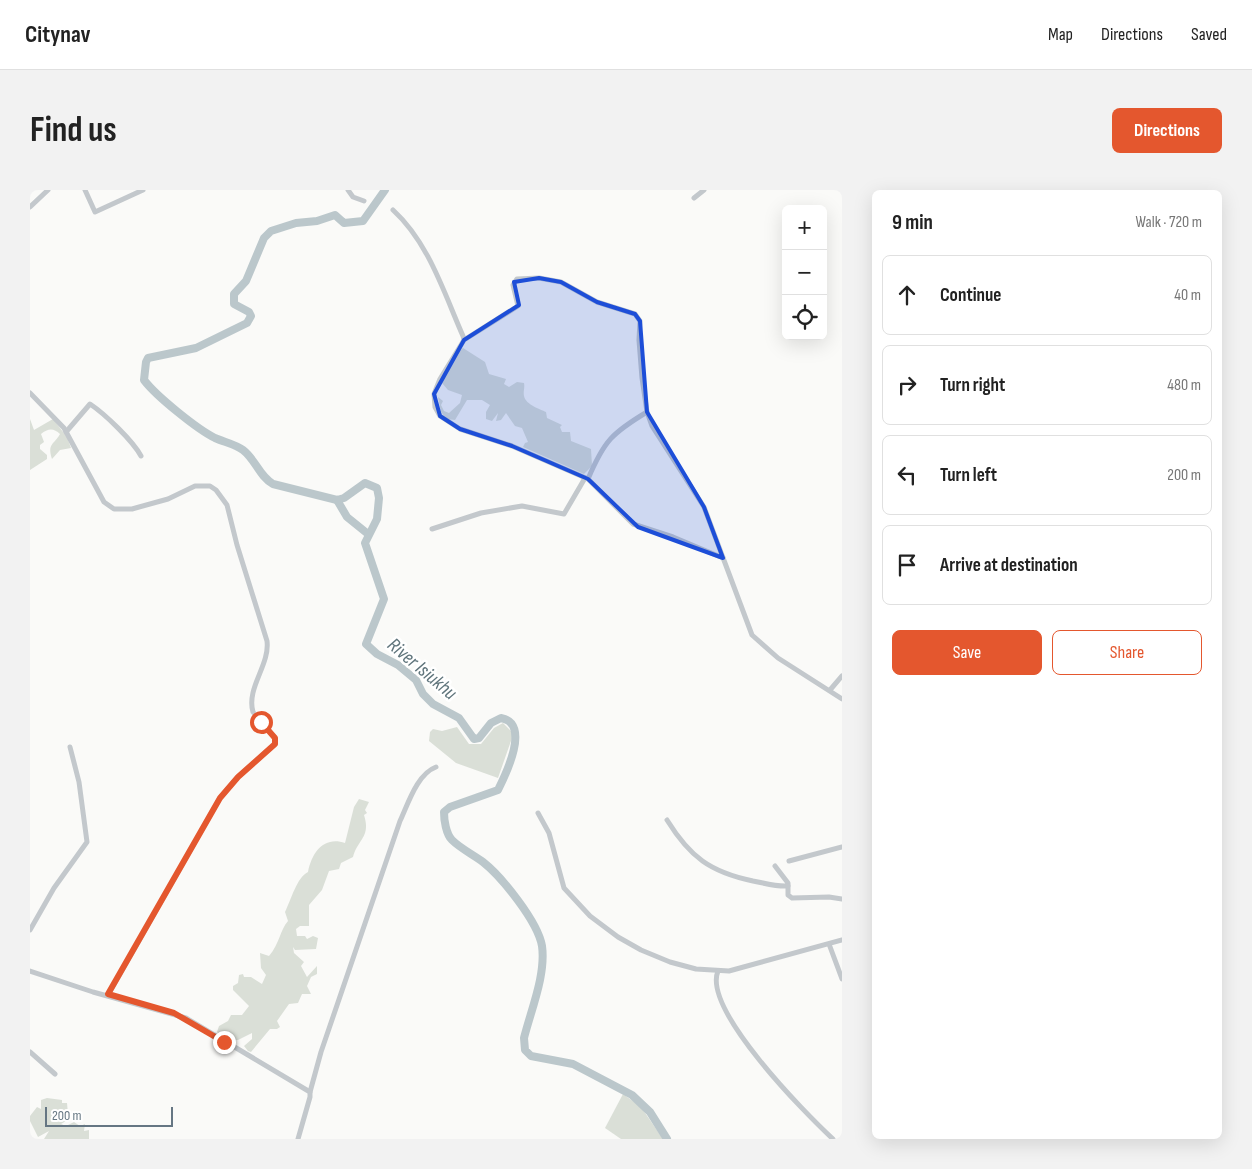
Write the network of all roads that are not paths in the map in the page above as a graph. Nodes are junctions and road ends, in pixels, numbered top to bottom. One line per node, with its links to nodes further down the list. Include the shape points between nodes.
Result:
1 (48, 190): 8 (street)
2 (85, 190): 3 (street, via 95,212)
3 (143, 190)
4 (348, 190): 7 (street, via 353,197)
5 (704, 190): 6 (street)
6 (694, 198)
7 (364, 201)
8 (30, 207)
9 (393, 210): 10 (street, via 409,226 426,253)
10 (464, 340): 12 (street, via 518,306 513,285 517,279 561,282 597,302 635,314 640,321); 15 (street, via 434,394 440,416 460,429 512,446)
11 (30, 393): 13 (street)
12 (647, 412): 15 (street, via 607,441); 17 (street, via 652,426 704,507)
13 (66, 432): 14 (street, via 90,404 134,442); 36 (street, via 104,502 114,509 132,509 157,502 195,486 210,486 225,501 267,641 266,657 252,707 276,741 220,798)
14 (141, 456)
15 (587, 478): 16 (street, via 564,514 522,506 481,513); 17 (street, via 633,524)
16 (432, 528)
17 (723, 558): 19 (street, via 752,635 778,658)
18 (842, 676): 19 (street)
19 (830, 690): 20 (street)
20 (842, 699)
21 (70, 747): 30 (street, via 79,782 87,842 54,888)
22 (436, 766): 39 (street, via 417,786 400,821)
23 (538, 813): 34 (street, via 549,833 564,888 590,916 641,950 688,967)
24 (667, 820): 28 (street, via 688,849 708,866 738,878)
25 (842, 847): 26 (street)
26 (789, 861)
27 (776, 866): 28 (street)
28 (788, 886): 29 (street, via 788,895 792,898)
29 (842, 899)
30 (30, 930)
31 (842, 940): 32 (street)
32 (829, 944): 34 (street, via 743,968); 35 (street)
33 (30, 971): 36 (street)
34 (718, 971): 41 (street, via 714,983 727,1015 765,1070)
35 (842, 979)
36 (108, 994): 39 (street, via 186,1018)
37 (30, 1052): 38 (street)
38 (55, 1074)
39 (310, 1092): 40 (street)
40 (298, 1139)
41 (833, 1139)

